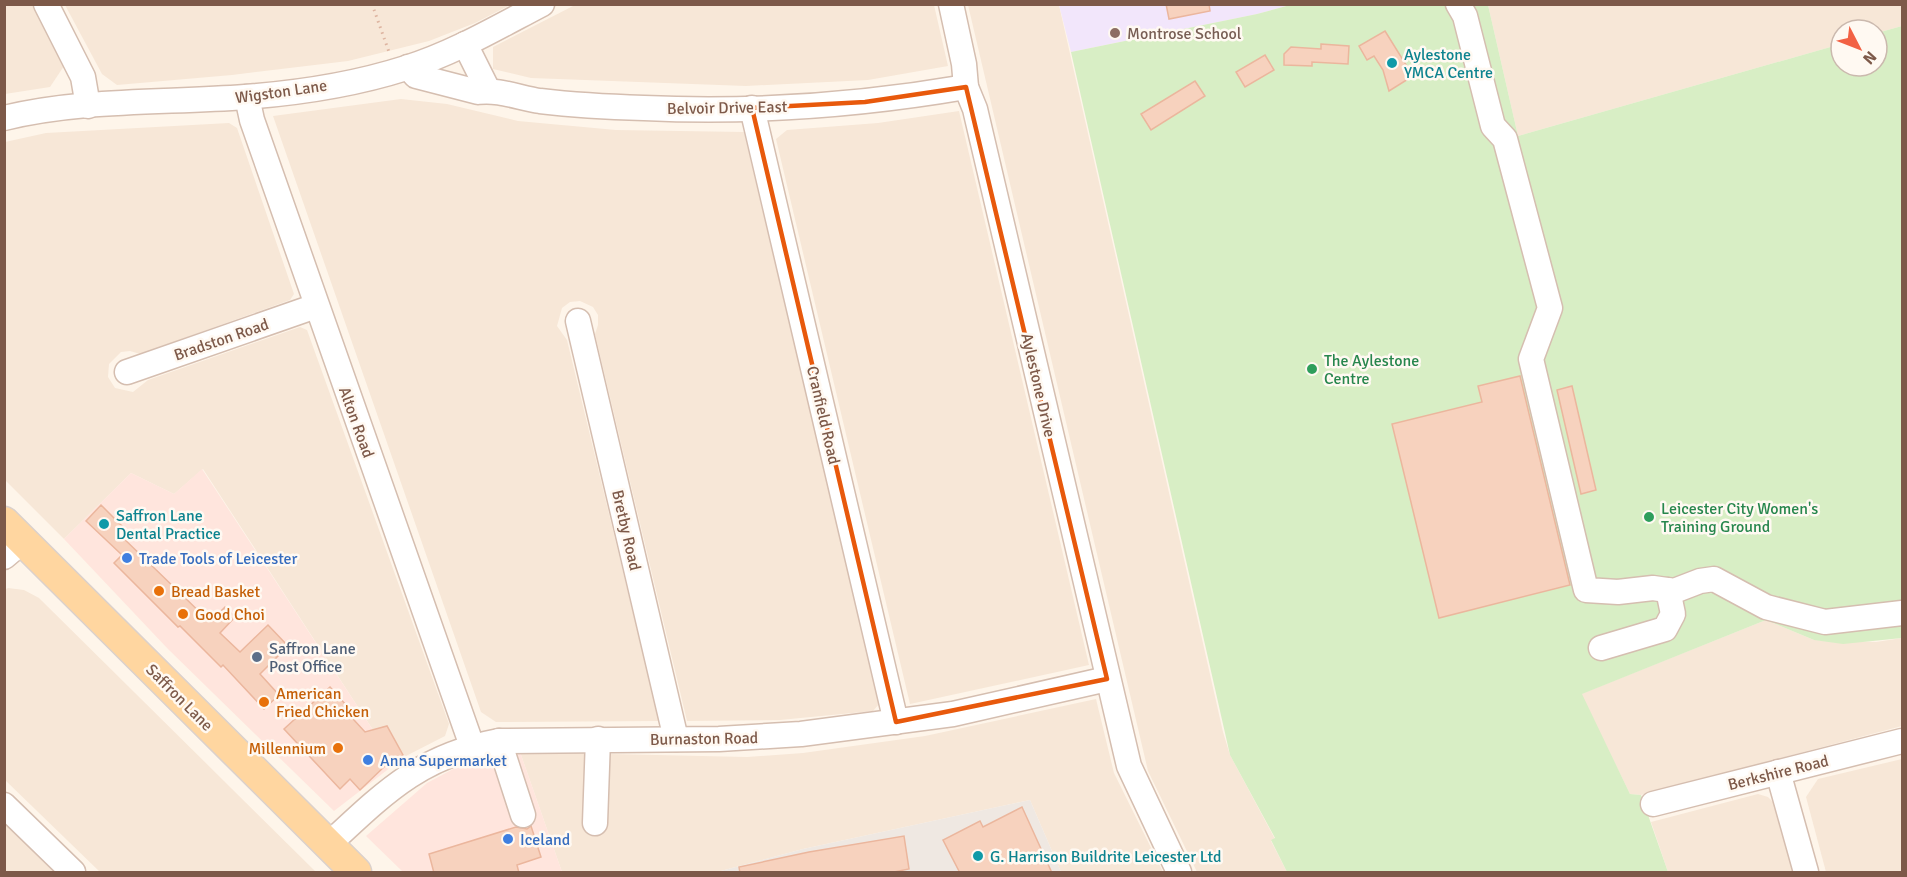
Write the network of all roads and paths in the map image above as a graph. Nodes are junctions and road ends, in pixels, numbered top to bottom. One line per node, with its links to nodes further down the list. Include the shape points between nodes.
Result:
1 (46, 4): 11 (street, via 83,77)
2 (372, 4): 7 (path)
3 (542, 4): 6 (street, Wigston Lane)
4 (951, 4): 8 (street, Aylestone Drive)
5 (1458, 4): 18 (street, via 1465,16 1493,126 1505,139 1550,308 1531,359 1586,590)
6 (465, 44): 7 (street, Wigston Lane); 9 (street)
7 (402, 69): 9 (street, Belvoir Drive East, via 478,92); 10 (street, Wigston Lane)
8 (966, 87): 12 (street, Belvoir Drive East, via 865,102); 21 (street, Aylestone Drive, via 975,109)
9 (488, 90): 12 (street, Belvoir Drive East, via 541,101 646,108)
10 (247, 97): 11 (street, Wigston Lane); 14 (street, Alton Road)
11 (88, 106): 13 (street, Wigston Lane)
12 (752, 108): 22 (street, Cranfield Road)
13 (4, 118)
14 (316, 306): 16 (street, Bradston Road); 27 (street, Alton Road)
15 (578, 321): 24 (street, Bretby Road)
16 (127, 372)
17 (11, 540): 33 (main road, Saffron Lane)
18 (1668, 590): 19 (street, via 1714,579 1766,607 1825,622); 20 (street, via 1673,614 1665,628)
19 (1902, 613)
20 (1601, 648)
21 (1107, 679): 22 (street, Burnaston Road, via 976,710); 36 (street, Aylestone Drive, via 1129,766)
22 (896, 722): 24 (street, Burnaston Road, via 789,735)
23 (598, 739): 24 (street, Burnaston Road); 25 (street, Burnaston Road); 32 (street)
24 (676, 739)
25 (499, 741): 27 (street, Burnaston Road); 31 (street)
26 (1902, 741): 28 (street, Berkshire Road)
27 (472, 746): 33 (street, Burnaston Road, via 423,765)
28 (1778, 772): 29 (street, Berkshire Road); 37 (street)
29 (1653, 804)
30 (4, 805): 34 (street)
31 (523, 815)
32 (595, 823)
33 (328, 844): 35 (main road, Saffron Lane)
34 (73, 873)
35 (356, 873)
36 (1179, 873)
37 (1806, 873)

